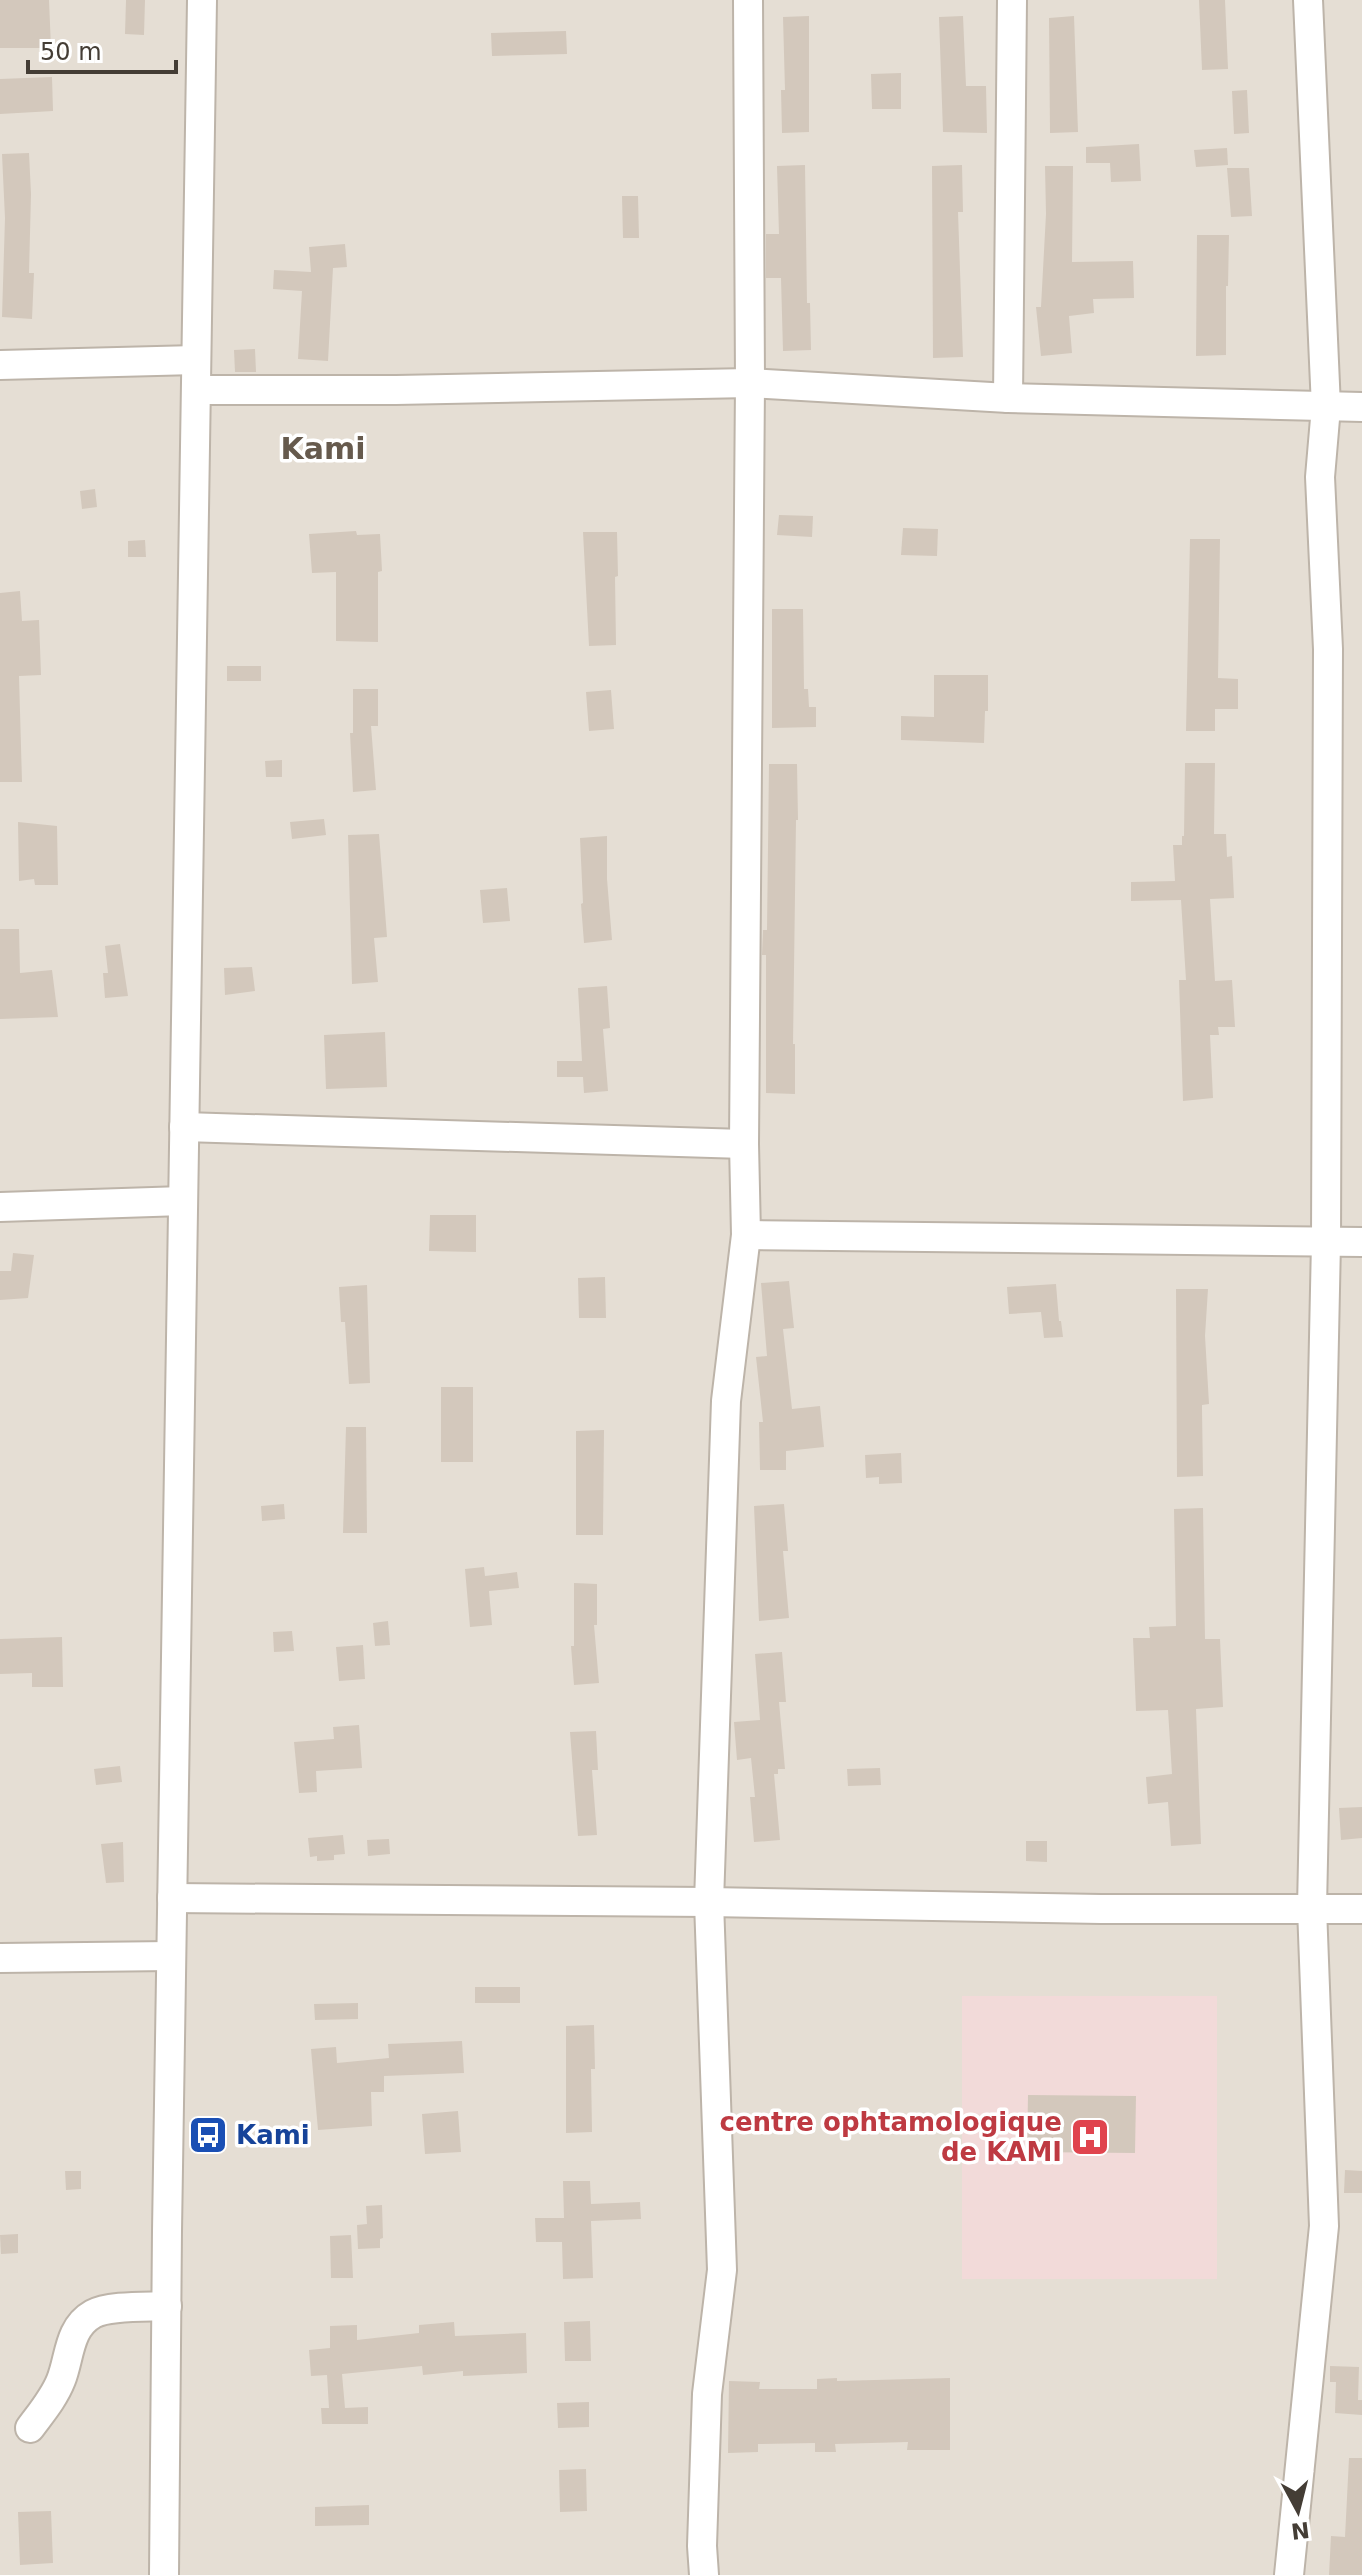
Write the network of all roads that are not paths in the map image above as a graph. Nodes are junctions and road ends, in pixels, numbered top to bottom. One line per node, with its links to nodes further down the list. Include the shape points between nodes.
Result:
1 (202, 0): 5 (street)
2 (748, 0): 7 (street)
3 (1012, 0): 9 (street)
4 (1308, 0): 10 (street)
5 (196, 360): 6 (street); 8 (street)
6 (0, 365)
7 (750, 383): 8 (street); 9 (street); 13 (street)
8 (196, 390): 12 (street)
9 (1008, 398): 10 (street)
10 (1326, 407): 11 (street); 17 (street, via 1320,477 1328,649)
11 (1362, 407)
12 (184, 1127): 13 (street); 14 (street)
13 (744, 1144): 16 (street)
14 (183, 1201): 15 (street); 19 (street)
15 (0, 1207)
16 (746, 1235): 17 (street); 20 (street, via 726,1401)
17 (1326, 1242): 18 (street); 21 (street)
18 (1362, 1242)
19 (172, 1898): 20 (street); 23 (street)
20 (709, 1902): 21 (street); 28 (street, via 722,2270 707,2394)
21 (1312, 1908): 22 (street); 29 (street, via 1324,2226)
22 (1362, 1909)
23 (171, 1956): 24 (street); 25 (street)
24 (0, 1958)
25 (167, 2306): 26 (street, via 108,2310 81,2324 71,2340 61,2380); 27 (street)
26 (30, 2428)
27 (164, 2575)
28 (704, 2575)
29 (1289, 2575)

